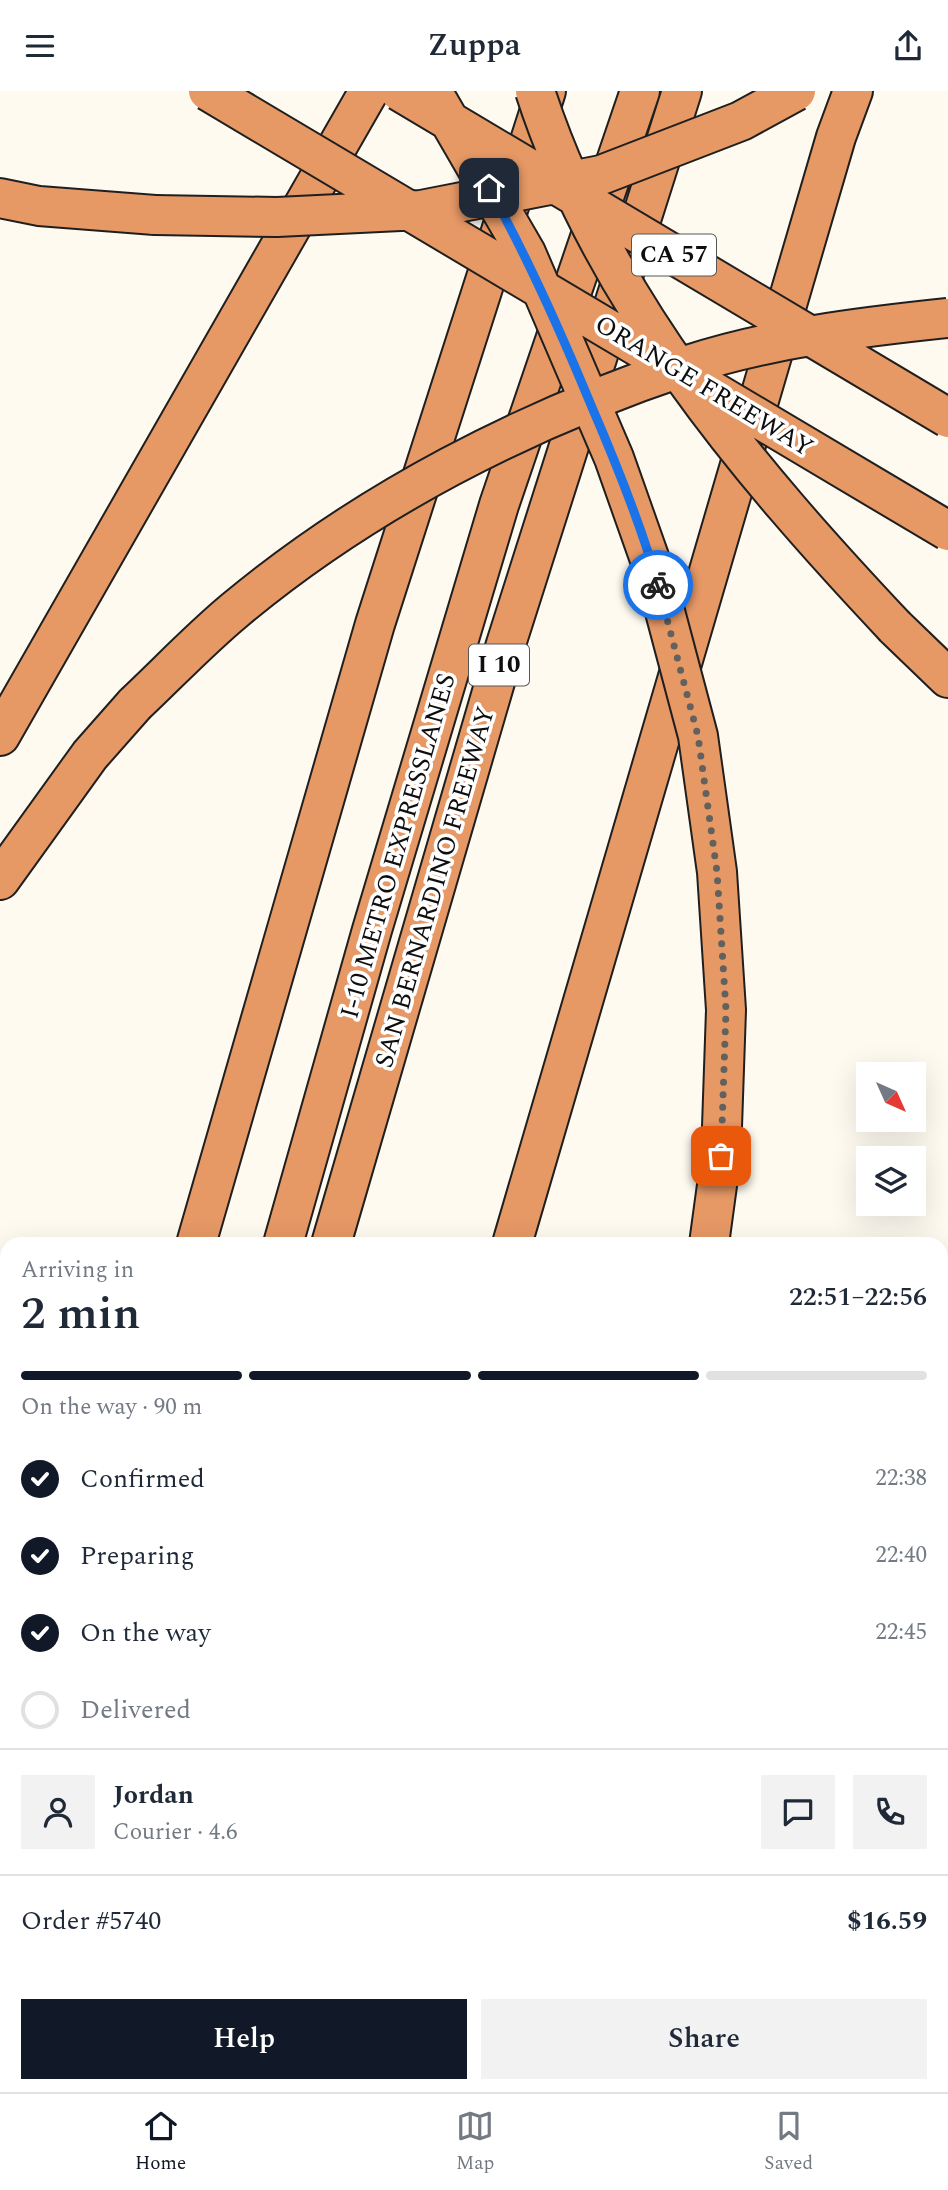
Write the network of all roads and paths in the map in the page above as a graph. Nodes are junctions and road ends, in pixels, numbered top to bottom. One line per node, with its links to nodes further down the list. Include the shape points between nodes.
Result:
1 (208, 91): 14 (highway, ORANGE FREEWAY, bridge)
2 (369, 91): 16 (highway)
3 (399, 91): 13 (highway, CA 57, bridge)
4 (432, 91): 22 (highway, bridge, via 526,253 614,458 654,573 698,736 717,872 726,1010 721,1156)
5 (535, 91): 15 (highway, bridge, via 552,144 625,286 731,442 802,528)
6 (546, 91): 18 (highway, via 376,624)
7 (640, 91): 19 (highway, I-10 METRO EXPRESSLANES, via 499,505)
8 (682, 91): 20 (highway, SAN BERNARDINO FREEWAY / I 10, via 506,644)
9 (796, 91): 11 (highway, bridge, via 741,121 601,175 421,210 277,217 155,215 39,206)
10 (853, 91): 21 (highway)
11 (0, 198)
12 (948, 318): 17 (highway, bridge, via 782,342 690,365 574,408 468,457 346,528 246,602 135,704 90,755)
13 (948, 418)
14 (948, 531)
15 (948, 678)
16 (0, 736)
17 (0, 880)
18 (198, 1237)
19 (285, 1237)
20 (333, 1237)
21 (514, 1237)
22 (710, 1237)

